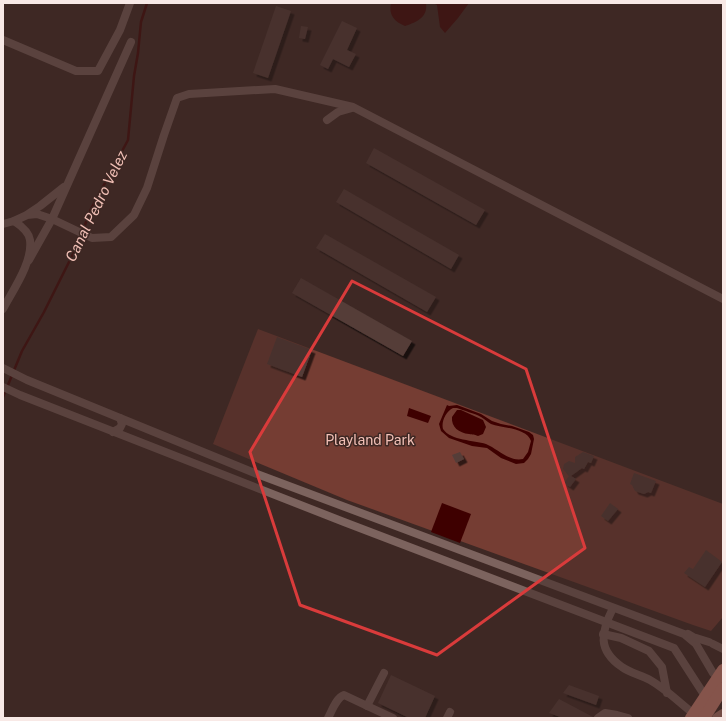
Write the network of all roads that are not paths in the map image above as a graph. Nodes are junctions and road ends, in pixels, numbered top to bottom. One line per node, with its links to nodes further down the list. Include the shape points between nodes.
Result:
1 (130, 3): 2 (street, via 120,30 98,71 76,71)
2 (3, 40)
3 (131, 42): 6 (street)
4 (352, 107): 5 (street, via 338,112); 8 (street, via 275,89 189,94 177,98 147,188 134,215 111,237 92,238); 12 (street)
5 (327, 120)
6 (66, 185): 7 (street); 8 (street)
7 (26, 215): 8 (street, via 37,214); 9 (street)
8 (52, 219): 11 (street)
9 (14, 221): 10 (street); 11 (street, via 27,232 30,239)
10 (3, 224)
11 (29, 260): 13 (street)
12 (723, 299)
13 (3, 309)
14 (4, 368): 16 (street)
15 (3, 388): 18 (street)
16 (120, 418): 17 (street); 18 (street, via 120,428)
17 (142, 427): 19 (street, via 136,433); 20 (street, via 257,474)
18 (113, 432): 19 (street)
19 (135, 440): 21 (street)
20 (613, 608): 21 (street); 26 (street, via 684,634 696,644 713,673)
21 (606, 621): 23 (street); 29 (street, via 674,648)
22 (685, 632): 24 (street)
23 (603, 634): 28 (street, via 603,644 611,657 622,667 650,680); 28 (street, via 621,638 649,651 662,667)
24 (723, 649)
25 (384, 673): 31 (street)
26 (721, 675): 29 (highway)
27 (723, 688): 33 (highway)
28 (667, 693): 33 (street)
29 (705, 696): 33 (highway)
30 (723, 696): 33 (highway)
31 (367, 706): 34 (street, via 344,695 340,696); 35 (street)
32 (723, 714): 38 (main road)
33 (699, 717)
34 (328, 718)
35 (393, 718)
36 (598, 718): 37 (street, via 605,713)
37 (628, 718)
38 (717, 718)

